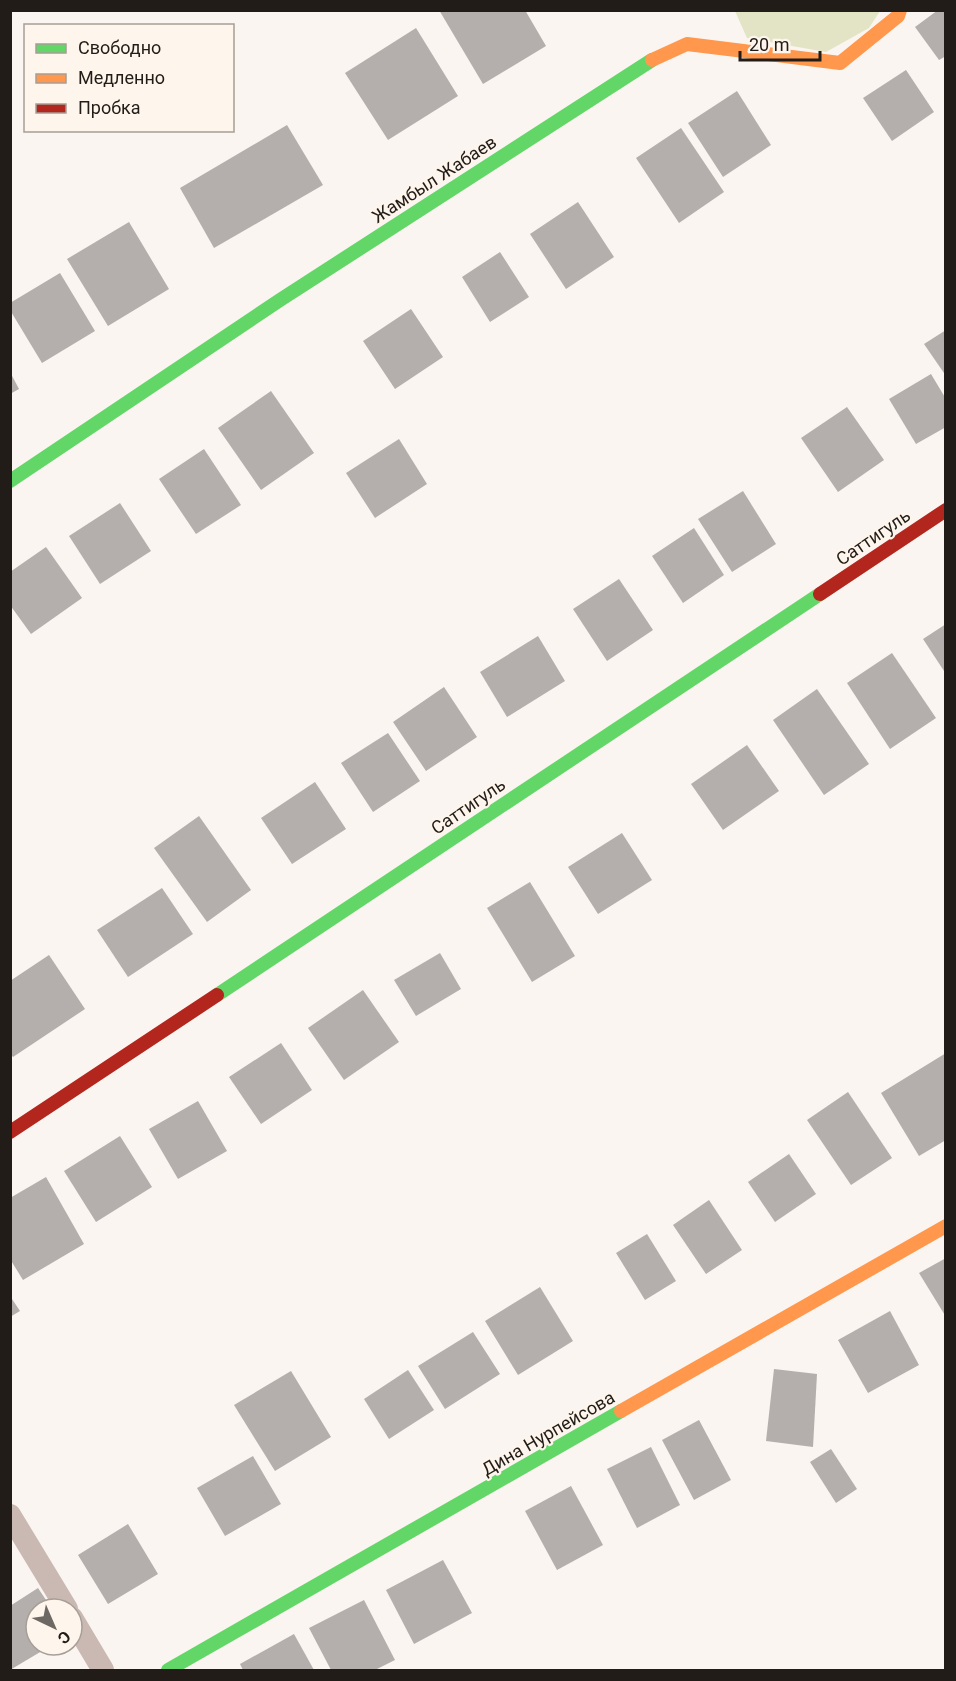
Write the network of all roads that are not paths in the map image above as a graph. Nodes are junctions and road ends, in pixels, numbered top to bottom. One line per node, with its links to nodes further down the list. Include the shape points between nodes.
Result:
1 (900, 10): 2 (street, Жамбыл Жабаев, via 898,16 840,63 687,45 652,60)
2 (10, 481)
3 (945, 510): 4 (street, Саттигуль)
4 (10, 1132)
5 (945, 1226): 10 (street, Дина Нурпейсова)
6 (10, 1515): 7 (street)
7 (60, 1597)
8 (84, 1639): 9 (street)
9 (103, 1671)
10 (168, 1671)

